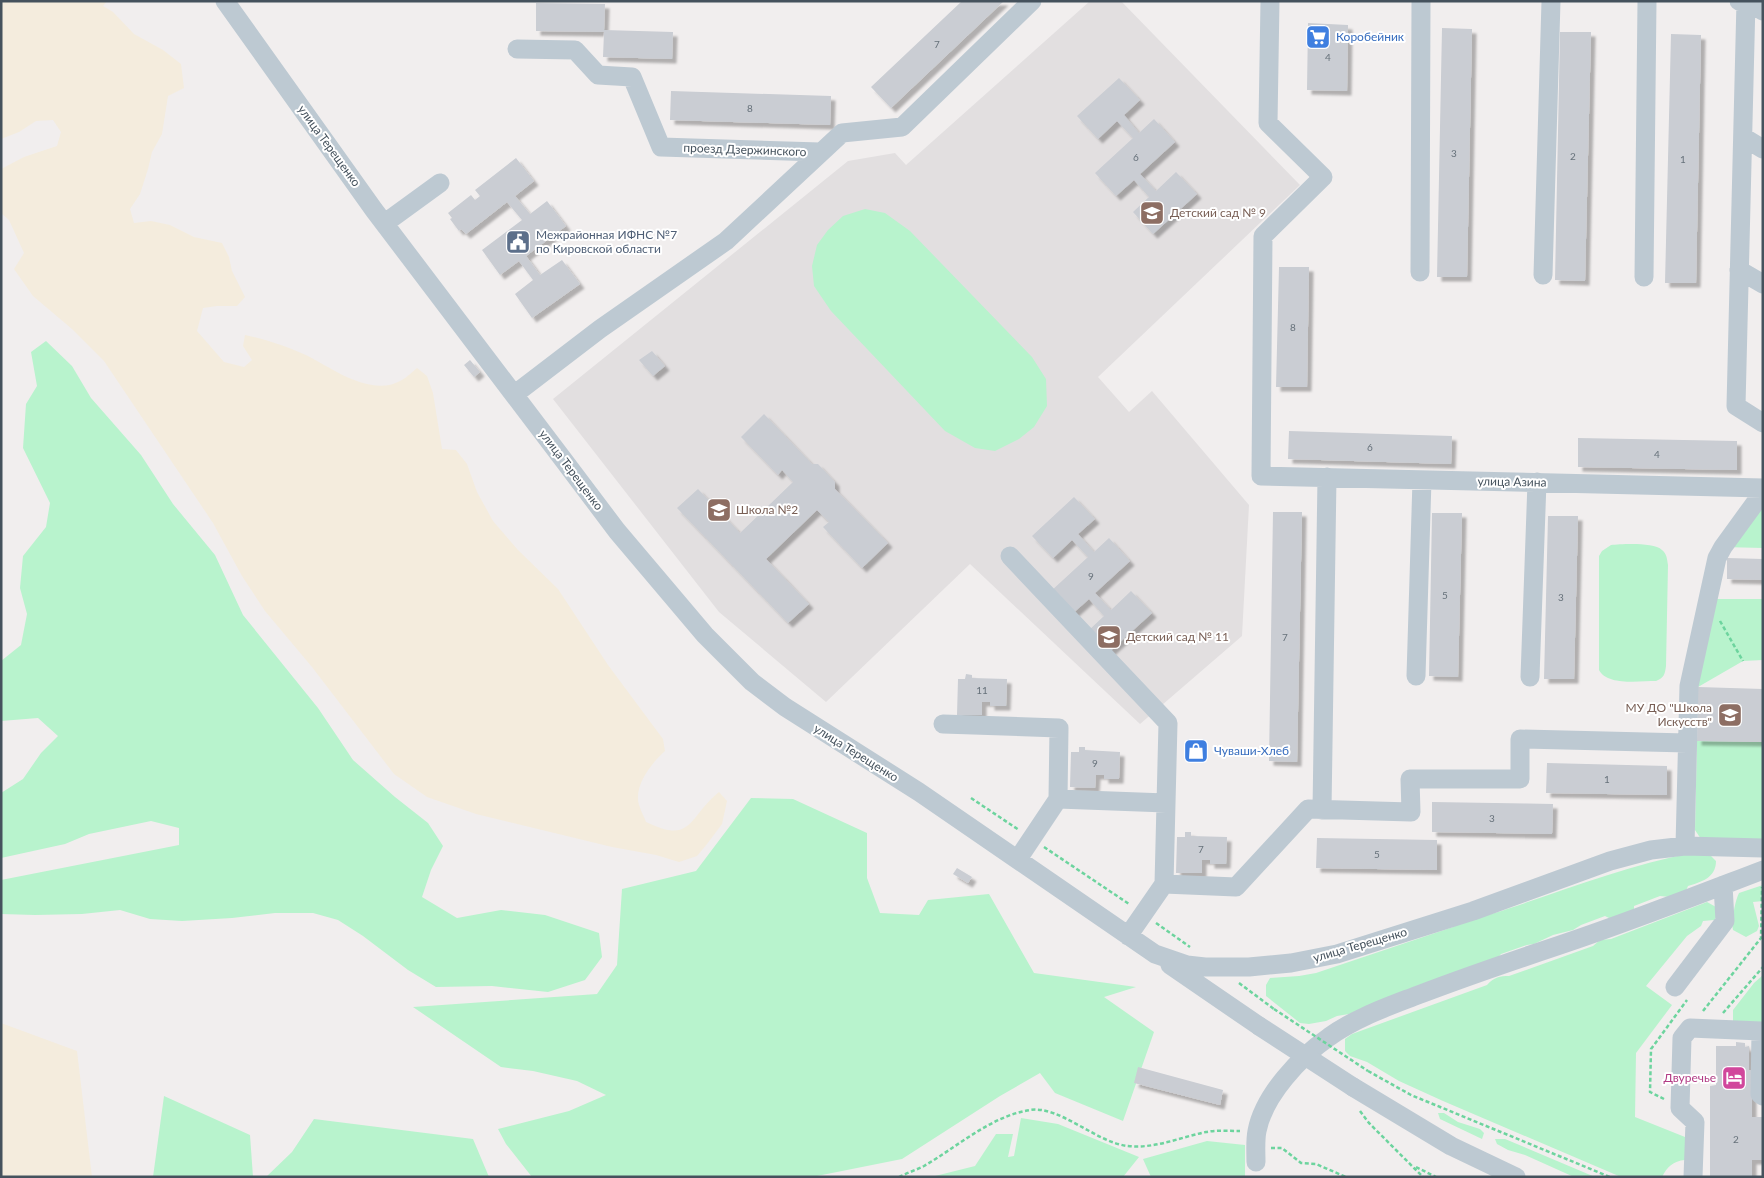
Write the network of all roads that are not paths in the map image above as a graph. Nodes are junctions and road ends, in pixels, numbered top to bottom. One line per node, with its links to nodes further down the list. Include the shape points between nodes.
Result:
1 (225, 1): 15 (street, улица Терещенко)
2 (1032, 1): 13 (street, проезд Дзержинского, via 902,127 842,134)
3 (1270, 1): 23 (street, улица Азина, via 1268,123 1323,177 1263,236 1261,476)
4 (1421, 1): 17 (street)
5 (1551, 1): 18 (street)
6 (1648, 1): 19 (street)
7 (1739, 1): 8 (street)
8 (1746, 1): 9 (street); 11 (street)
9 (1763, 12)
10 (517, 49): 13 (street, проезд Дзержинского, via 575,50 598,75 632,77 661,147)
11 (1742, 137): 12 (street); 16 (street)
12 (1763, 149)
13 (820, 152): 21 (street, via 726,241 600,329)
14 (440, 183): 15 (street)
15 (385, 223): 21 (street, улица Терещенко)
16 (1740, 270): 20 (street); 22 (street, via 1736,406)
17 (1420, 272)
18 (1543, 275)
19 (1644, 277)
20 (1763, 284)
21 (515, 394): 37 (street, улица Терещенко, via 617,531 699,628 752,682 784,707)
22 (1763, 423)
23 (1327, 477): 24 (street, улица Азина); 34 (street)
24 (1422, 480): 25 (street, улица Азина); 28 (street)
25 (1537, 482): 26 (street, улица Азина); 29 (street)
26 (1763, 490): 31 (street, via 1717,558 1689,686)
27 (1010, 556): 33 (street, via 1168,723)
28 (1416, 676)
29 (1530, 677)
30 (944, 724): 32 (street, via 1059,728)
31 (1687, 743): 34 (street, via 1520,739 1520,779 1410,779 1411,812); 35 (street)
32 (1058, 800): 33 (street); 37 (street)
33 (1166, 803): 39 (street)
34 (1322, 810): 39 (street, via 1308,809 1236,887)
35 (1685, 846): 36 (street, улица Терещенко); 42 (street, улица Терещенко, via 1651,850 1610,861 1473,911 1337,954 1291,963 1218,968 1187,965)
36 (1763, 848)
37 (1018, 859): 41 (street, улица Терещенко)
38 (1763, 870): 40 (street)
39 (1164, 884): 41 (street)
40 (1723, 885): 43 (street, via 1725,921); 45 (street, via 1610,928 1478,972 1375,1011 1343,1028 1318,1045 1273,1093 1262,1116)
41 (1128, 936): 42 (street, улица Терещенко)
42 (1155, 954): 46 (street, bridge, via 1353,1087 1451,1146)
43 (1675, 987)
44 (1763, 1096): 47 (street, via 1760,1094 1761,1031 1690,1028 1682,1038 1680,1108 1695,1122)
45 (1256, 1147)
46 (1516, 1177)
47 (1693, 1177)

